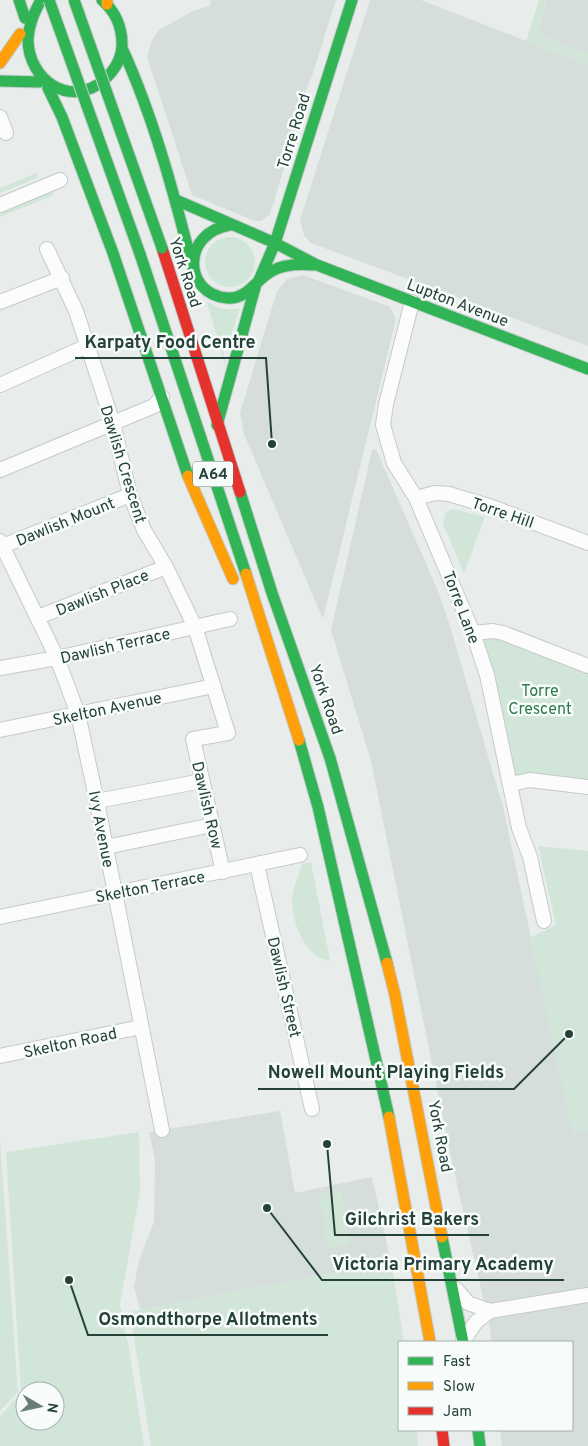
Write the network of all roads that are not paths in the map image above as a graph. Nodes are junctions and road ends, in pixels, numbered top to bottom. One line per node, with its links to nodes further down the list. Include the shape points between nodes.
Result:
1 (20, 0): 7 (main road)
2 (40, 0): 7 (main road)
3 (49, 0): 48 (main road, A64, bridge, via 140,254)
4 (74, 0): 33 (main road, York Road / A64, bridge, via 162,248)
5 (352, 0): 20 (main road, Torre Road)
6 (105, 1): 9 (main road, York Road, via 122,32)
7 (25, 18): 8 (main road)
8 (20, 34): 10 (main road); 12 (main road, via 19,50 25,66)
9 (122, 48): 12 (main road, via 111,81 78,93 62,93); 16 (main road, York Road, via 133,88)
10 (0, 63)
11 (0, 81): 12 (main road)
12 (43, 85): 31 (main road, via 62,116)
13 (0, 117): 14 (street)
14 (6, 133)
15 (60, 180): 17 (street)
16 (176, 200): 18 (main road, Lupton Avenue); 23 (main road, York Road)
17 (0, 206)
18 (230, 225): 19 (main road, Lupton Avenue); 23 (main road, via 208,233 200,240 194,251)
19 (246, 231): 20 (main road, Lupton Avenue); 25 (main road, via 262,248)
20 (275, 243): 22 (main road, Lupton Avenue); 25 (main road, Torre Road)
21 (47, 249): 24 (street, Dawlish Crescent)
22 (317, 265): 25 (main road, Lupton Avenue, via 297,263 281,266); 27 (main road, Lupton Avenue)
23 (193, 268): 25 (main road, Lupton Avenue, via 201,285 216,296 236,297 247,292)
24 (62, 278): 26 (street); 28 (street, Dawlish Crescent)
25 (260, 278): 33 (main road)
26 (0, 302)
27 (412, 302): 29 (main road, Lupton Avenue); 36 (street, Torre Lane, via 383,425 394,463)
28 (87, 346): 30 (street); 32 (street, Dawlish Crescent)
29 (588, 368)
30 (0, 385)
31 (162, 397): 32 (street, via 154,406); 48 (main road, via 195,494)
32 (112, 423): 34 (street); 35 (street, Dawlish Crescent)
33 (217, 426): 68 (main road, York Road / A64, via 330,758 363,872 395,995)
34 (0, 470)
35 (130, 495): 38 (street, Dawlish Mount); 39 (street, Dawlish Crescent, via 144,530)
36 (416, 498): 37 (street, Torre Hill, via 435,492 449,494); 43 (street, Torre Lane)
37 (588, 543)
38 (1, 545): 40 (street, Ivy Avenue)
39 (166, 566): 40 (street, Dawlish Place); 42 (street, Dawlish Crescent)
40 (38, 617): 44 (street, Ivy Avenue)
41 (230, 619): 42 (street, Dawlish Terrace)
42 (195, 627): 44 (street, Dawlish Terrace); 47 (street, Dawlish Crescent)
43 (473, 633): 45 (street, via 503,633); 53 (street, Torre Lane, via 487,675)
44 (57, 658): 46 (street, Dawlish Terrace); 49 (street, Ivy Avenue)
45 (588, 666)
46 (0, 668)
47 (214, 686): 49 (street, Skelton Avenue); 51 (street, Dawlish Crescent, via 228,733)
48 (286, 695): 71 (main road, A64, via 318,807 386,1098)
49 (78, 714): 50 (street, Skelton Avenue); 55 (street, Ivy Avenue)
50 (0, 730)
51 (193, 739): 52 (street, Dawlish Row)
52 (202, 780): 55 (street); 56 (street, Dawlish Row)
53 (512, 784): 54 (street, via 530,780); 63 (street, Torre Lane)
54 (588, 787)
55 (97, 800): 57 (street, Ivy Avenue)
56 (212, 825): 57 (street); 60 (street, Dawlish Row)
57 (106, 847): 61 (street, Ivy Avenue)
58 (300, 855): 59 (street, Skelton Terrace)
59 (257, 865): 60 (street, Skelton Terrace); 66 (street, Dawlish Street)
60 (223, 872): 61 (street, Skelton Terrace)
61 (113, 893): 62 (street, Skelton Terrace); 64 (street, Ivy Avenue)
62 (0, 917)
63 (544, 921)
64 (141, 1027): 65 (street, Skelton Road); 67 (street, Ivy Avenue)
65 (0, 1056)
66 (312, 1109)
67 (162, 1130)
68 (452, 1282): 70 (street, via 468,1304); 72 (main road, York Road / A64)
69 (588, 1295): 70 (street)
70 (490, 1311): 73 (street, via 476,1322)
71 (430, 1341)
72 (463, 1341)
73 (464, 1341)
74 (442, 1431): 76 (main road)
75 (478, 1431): 77 (main road)
76 (444, 1446)
77 (480, 1446)

